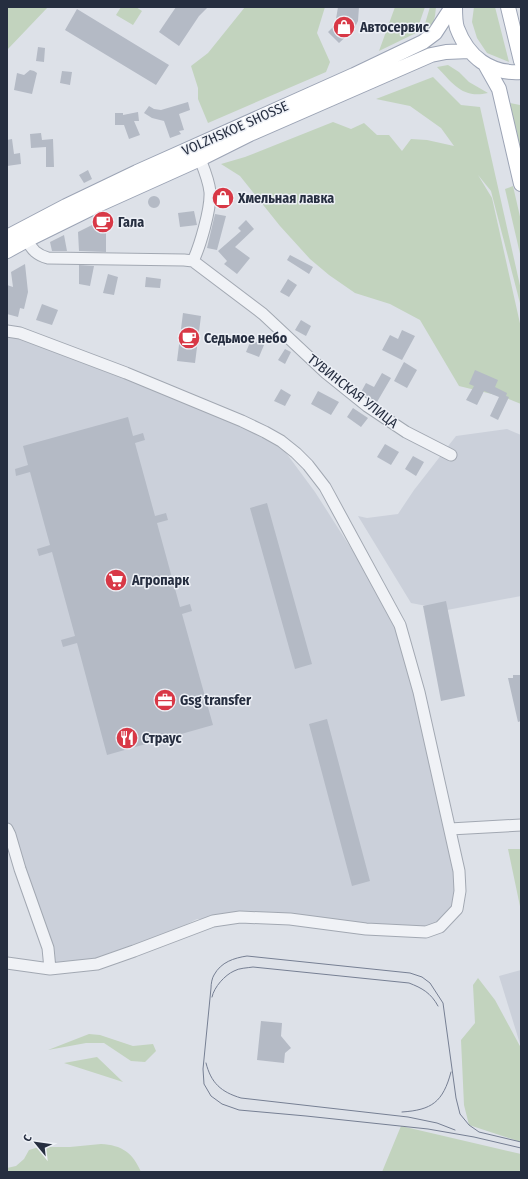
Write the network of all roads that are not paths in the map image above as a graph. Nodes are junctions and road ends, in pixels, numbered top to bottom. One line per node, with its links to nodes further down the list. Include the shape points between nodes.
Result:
1 (452, 7): 9 (main road, VOLZHSKOE SHOSSE, via 435,33 423,42 137,172)
2 (455, 7): 4 (main road, via 457,27)
3 (508, 7): 6 (main road)
4 (469, 51): 5 (main road); 7 (main road, VOLZHSKOE SHOSSE, via 431,55 250,134)
5 (485, 64): 6 (main road, via 499,70); 8 (main road, via 499,89)
6 (518, 69)
7 (200, 159): 10 (main road, VOLZHSKOE SHOSSE); 12 (street, via 210,187 210,197 199,248)
8 (521, 184)
9 (7, 237)
10 (27, 240): 11 (main road, VOLZHSKOE SHOSSE); 12 (street, via 32,249 48,258)
11 (7, 251)
12 (193, 261): 14 (street, ТУВИНСКАЯ УЛИЦА, via 263,314 326,374 367,406 406,432)
13 (7, 331): 17 (street, via 20,332 126,372 242,421 281,441 308,466 325,487 400,625 420,692)
14 (451, 455)
15 (521, 825): 17 (street)
16 (7, 829): 19 (street, via 48,948)
17 (450, 829): 19 (street, via 459,872 460,891 457,909 440,927 426,932 366,929 290,919 240,917 213,921 98,964)
18 (7, 963): 19 (street)
19 (50, 969)

